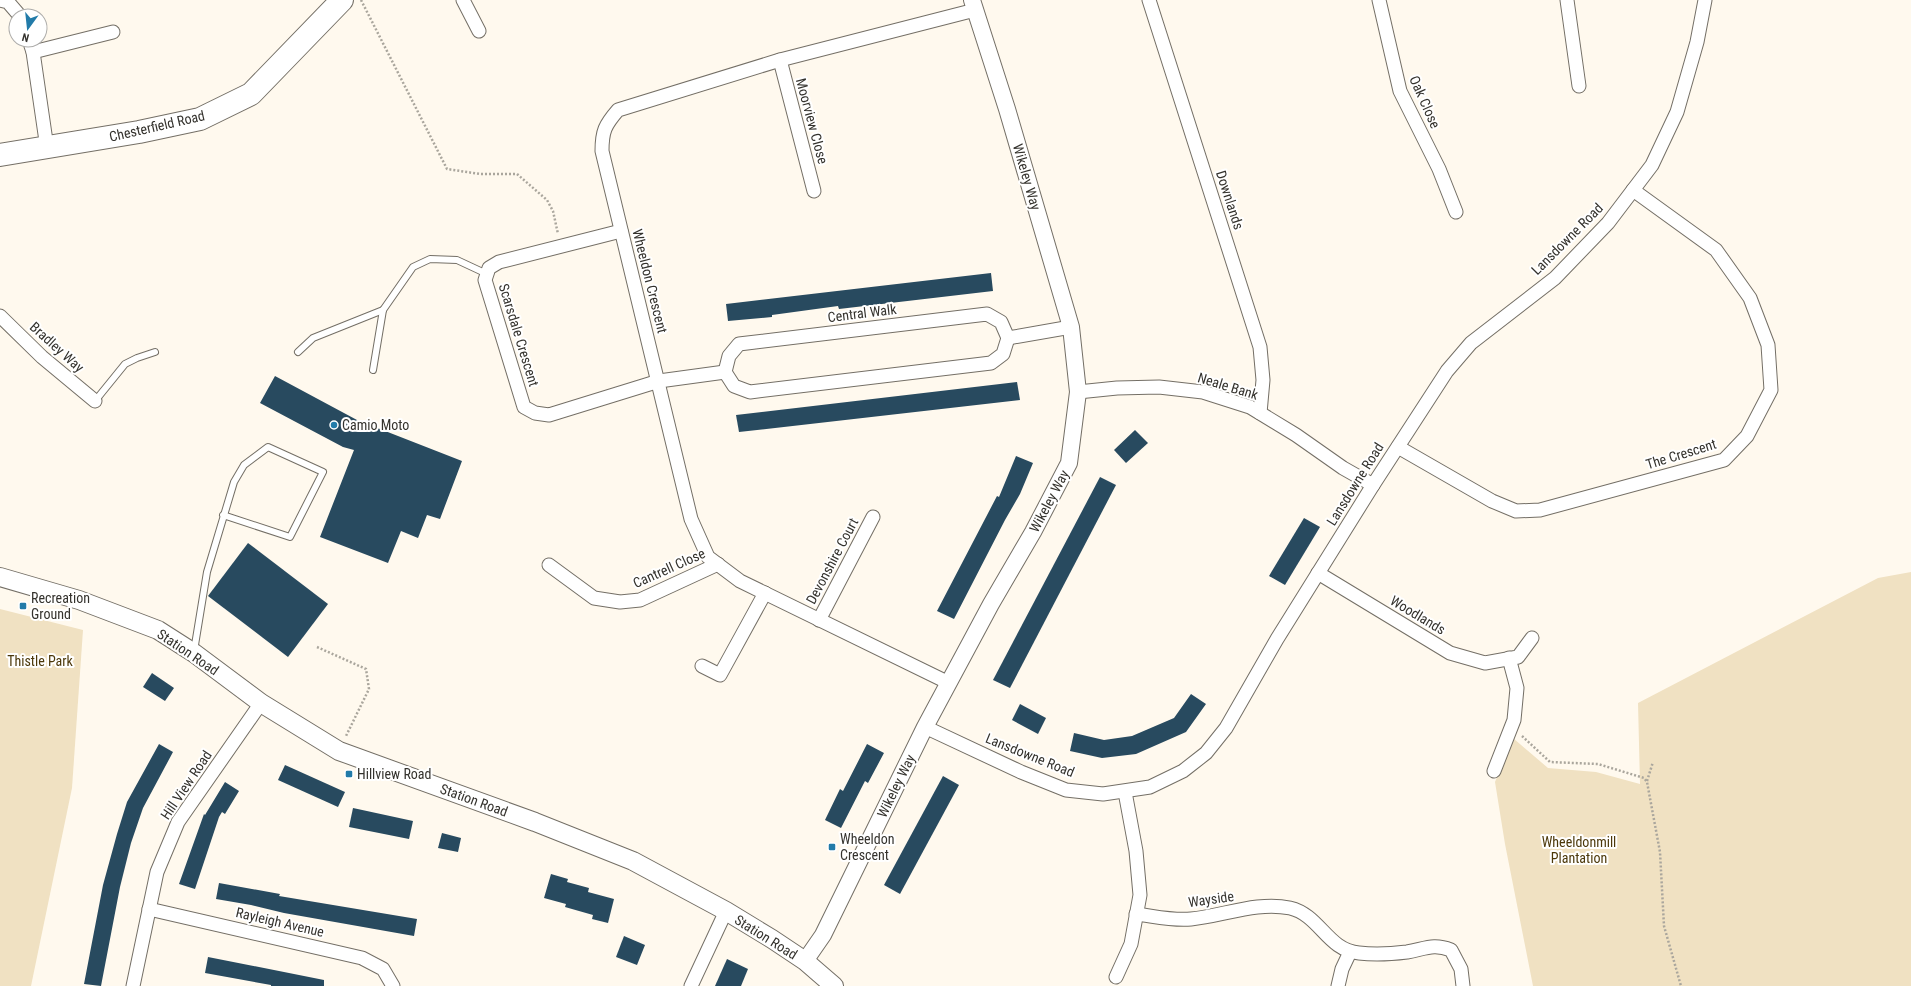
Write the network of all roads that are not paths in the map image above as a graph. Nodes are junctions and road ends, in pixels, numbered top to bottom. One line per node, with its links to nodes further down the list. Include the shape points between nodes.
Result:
1 (342, 0): 14 (highway, Chesterfield Road, via 251,94 200,119)
2 (463, 0): 8 (street)
3 (1148, 0): 32 (street, Downlands, via 1260,347 1263,380)
4 (1379, 0): 18 (street, Oak Close, via 1400,91 1439,169)
5 (1567, 0): 13 (street)
6 (1705, 0): 16 (street, Lansdowne Road, via 1697,42 1677,112 1652,165)
7 (973, 5): 12 (street, Wheeldon Crescent); 23 (street, Wikeley Way, via 1007,109)
8 (479, 31)
9 (113, 32): 10 (street)
10 (48, 43)
11 (31, 48): 14 (street)
12 (780, 60): 17 (street, Moorview Close); 19 (street, Wheeldon Crescent, via 618,110 606,123 602,136 602,151)
13 (1579, 86)
14 (47, 148): 15 (highway, Chesterfield Road)
15 (0, 155)
16 (1633, 190): 33 (street, Lansdowne Road, via 1608,223 1555,278 1471,342 1447,371); 33 (street, The Crescent, via 1716,250 1750,298 1768,345 1771,390 1747,436 1724,460 1540,510 1516,511 1492,501)
17 (814, 191)
18 (1456, 212)
19 (621, 231): 20 (street, Scarsdale Crescent, via 499,262 488,268); 29 (street, Wheeldon Crescent)
20 (487, 274): 21 (lane, via 457,260 430,259 413,267); 29 (street, Scarsdale Crescent, via 486,280 524,407 535,414 549,415)
21 (383, 310): 26 (lane, via 312,338); 27 (lane)
22 (0, 316): 31 (street, Bradley Way, via 42,357)
23 (1071, 327): 24 (street); 30 (street, Wikeley Way)
24 (1008, 338): 28 (street, via 1003,354 991,363 750,392 734,386); 28 (street, Central Walk, via 1001,322 987,314 739,344 729,356)
25 (155, 352): 31 (lane, via 125,364)
26 (298, 352)
27 (373, 370)
28 (725, 372): 29 (street)
29 (659, 381): 37 (street, Wheeldon Crescent, via 691,519 708,557)
30 (1078, 392): 32 (street, Neale Bank, via 1159,387 1203,392 1250,407); 47 (street, Wikeley Way, via 1069,464)
31 (95, 401)
32 (1260, 413): 34 (street, Neale Bank)
33 (1398, 447): 34 (street, Lansdowne Road)
34 (1373, 485): 39 (street, Lansdowne Road)
35 (223, 515): 35 (lane, via 234,482 244,465 268,447 323,472 290,537); 44 (lane, via 207,572)
36 (873, 517): 42 (street, Devonshire Court)
37 (718, 564): 38 (street, Cantrell Close, via 640,600 620,602 594,598); 41 (street, Wheeldon Crescent, via 740,581)
38 (549, 565)
39 (1318, 573): 45 (street, Woodlands, via 1450,653 1485,663); 51 (street, Lansdowne Road, via 1226,728 1206,753 1183,772 1150,787)
40 (0, 577): 44 (main road, Station Road, via 79,600 158,630)
41 (765, 593): 42 (street, Wheeldon Crescent); 46 (street, via 720,675)
42 (819, 620): 47 (street, Wheeldon Crescent)
43 (1532, 638): 45 (street, Woodlands, via 1518,656)
44 (194, 653): 48 (main road, Station Road)
45 (1509, 658): 50 (street, via 1518,688 1514,720)
46 (702, 666)
47 (949, 683): 49 (street, Wikeley Way)
48 (261, 703): 52 (street, Hill View Road, via 178,822 157,872); 53 (main road, Station Road, via 339,751 633,861)
49 (926, 727): 51 (street, Lansdowne Road, via 1021,772 1066,790 1103,794); 56 (street, Wikeley Way, via 823,935)
50 (1494, 771)
51 (1125, 792): 54 (street, via 1136,851 1140,895)
52 (149, 909): 58 (street, Hill View Road); 59 (street, Rayleigh Avenue, via 362,958 383,969)
53 (726, 911): 56 (main road, Station Road); 60 (street)
54 (1136, 914): 55 (street, Wayside, via 1189,919 1265,907 1290,908 1311,917 1341,949); 57 (street, via 1131,944)
55 (1350, 952): 62 (street); 63 (street, via 1383,954 1442,946 1452,950 1457,959)
56 (805, 961): 61 (main road, Station Road)
57 (1116, 978)
58 (133, 986)
59 (393, 986)
60 (691, 986)
61 (834, 986)
62 (1338, 986)
63 (1463, 986)

